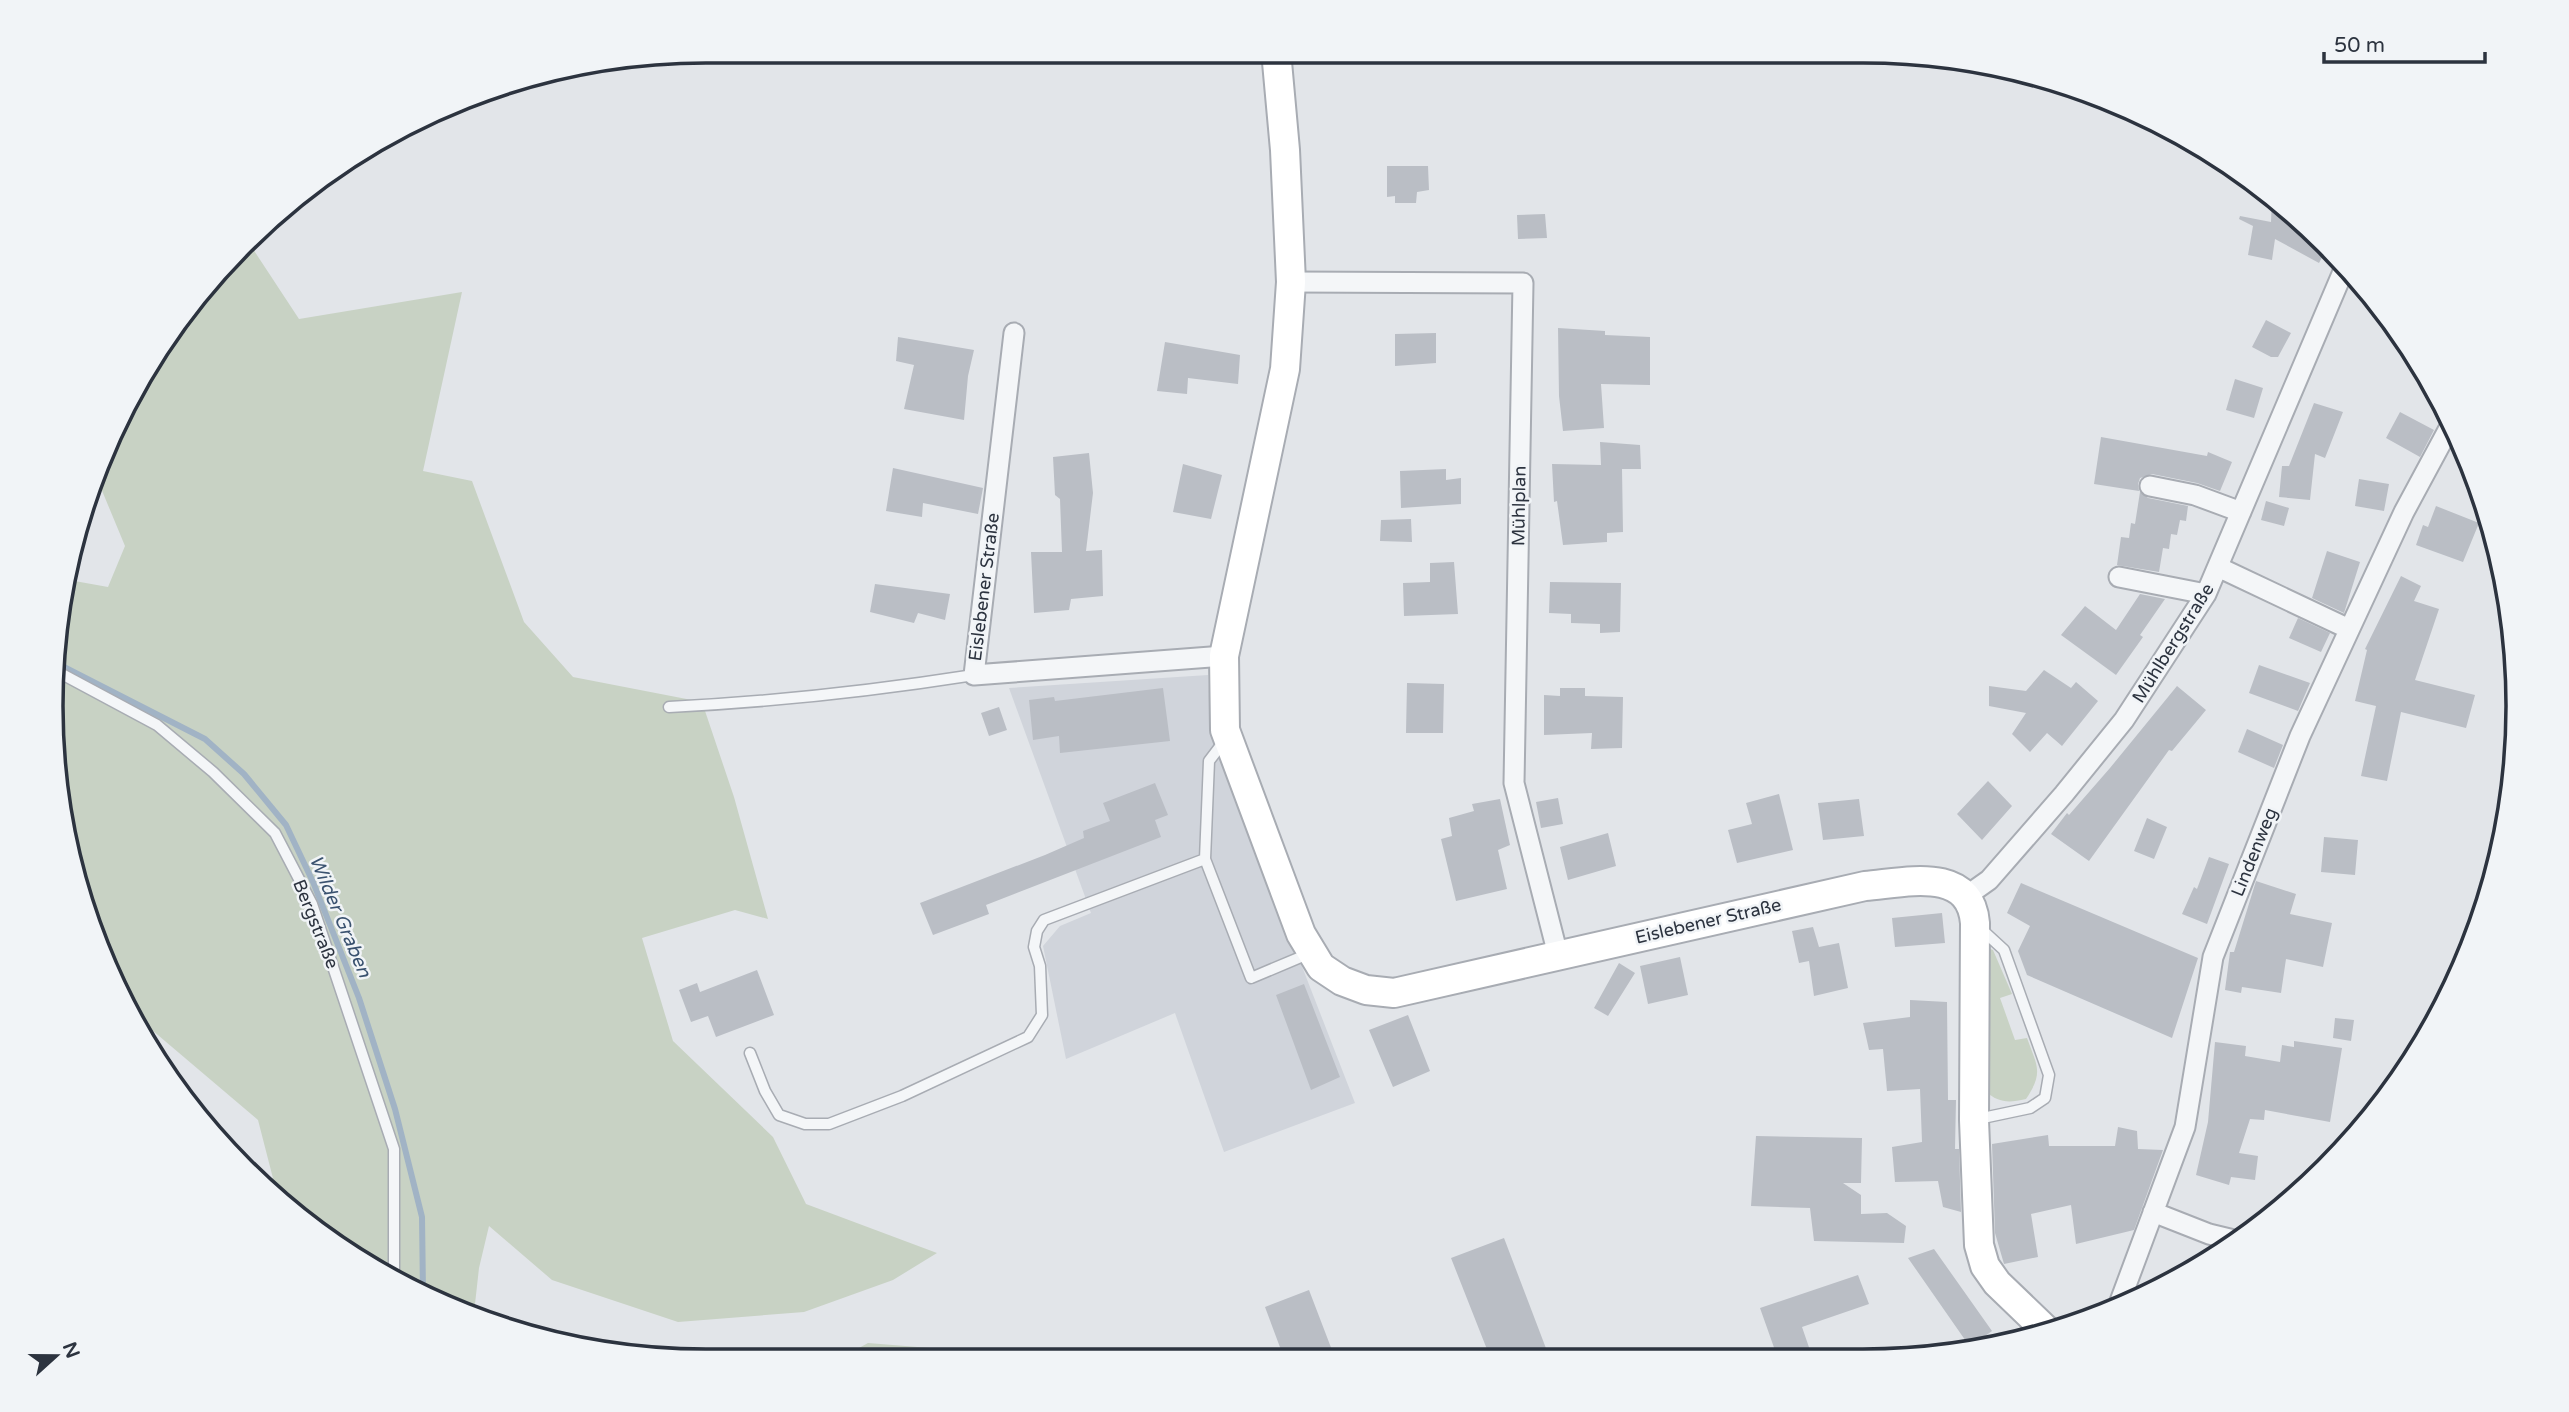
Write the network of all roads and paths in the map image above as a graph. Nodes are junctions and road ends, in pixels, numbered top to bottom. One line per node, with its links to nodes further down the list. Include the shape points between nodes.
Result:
1 (1277, 63): 3 (main road, Eislebener Straße)
2 (2341, 276): 7 (street, Mühlbergstraße)
3 (1291, 282): 12 (main road, Eislebener Straße, via 1285,369); 20 (street, Mühlplan, via 1524,283 1514,783)
4 (1014, 333): 14 (street, Eislebener Straße)
5 (2446, 435): 11 (street, Lindenweg)
6 (2150, 486): 7 (street, via 2195,495)
7 (2241, 512): 8 (street, Mühlbergstraße)
8 (2218, 567): 10 (street, Mühlbergstraße); 11 (street)
9 (2119, 578): 10 (street)
10 (2206, 594): 18 (street, Mühlbergstraße, via 2124,720 1989,880)
11 (2349, 629): 23 (street, Lindenweg, via 2300,736 2213,957 2185,1127)
12 (1224, 656): 14 (street, Eislebener Straße); 16 (main road, Eislebener Straße)
13 (64, 675): 25 (lane, Bergstraße, via 157,726 213,772 275,833 312,904 394,1149)
14 (974, 675): 15 (lane, via 760,702)
15 (669, 707)
16 (1227, 737): 17 (lane, via 1209,761); 19 (main road, Eislebener Straße, via 1301,934)
17 (1205, 859): 19 (lane, via 1251,978); 21 (lane, via 1044,920 1034,947 1040,966 1042,1015 1028,1037 902,1096 829,1124 805,1124 779,1115)
18 (1970, 910): 20 (main road, Eislebener Straße, via 1959,890 1940,880 1865,886); 22 (main road); 22 (lane, via 2004,950 2049,1075 2045,1098 2030,1108)
19 (1312, 952): 20 (main road, Eislebener Straße, via 1321,967 1342,981 1394,993)
20 (1559, 956)
21 (750, 1054)
22 (1974, 1120): 27 (main road, via 1979,1245 1985,1266)
23 (2153, 1213): 24 (street); 26 (street, Lindenweg)
24 (2224, 1238)
25 (394, 1268)
26 (2123, 1294)
27 (2033, 1326)

